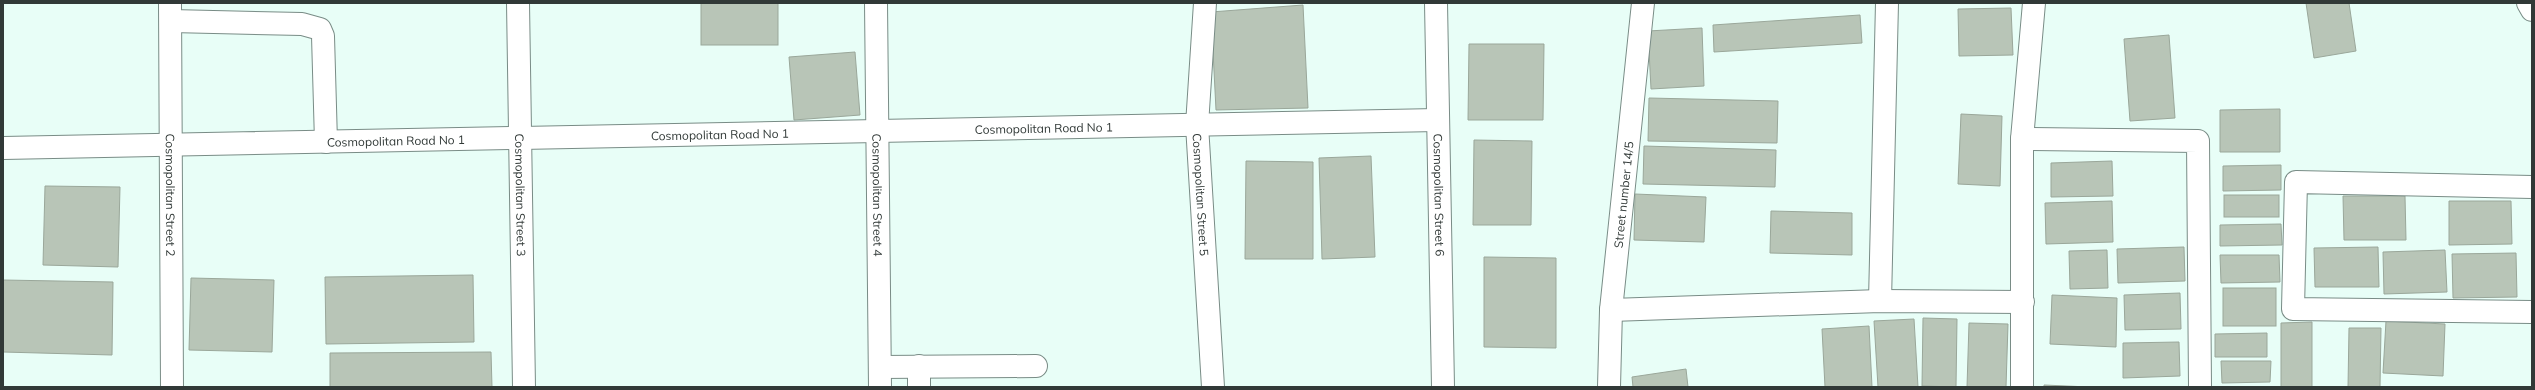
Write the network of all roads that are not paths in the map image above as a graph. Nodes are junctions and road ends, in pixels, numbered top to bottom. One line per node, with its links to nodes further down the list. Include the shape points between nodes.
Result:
1 (518, 3): 14 (street, Cosmopolitan Street 3)
2 (876, 3): 13 (street, Cosmopolitan Street 4)
3 (1205, 3): 12 (street, Cosmopolitan Street 5)
4 (1436, 3): 11 (street, Cosmopolitan Street 6)
5 (1642, 3): 22 (street, Street number 14/5)
6 (1887, 3): 20 (street)
7 (2034, 3): 15 (street)
8 (2528, 3): 9 (street)
9 (2532, 10)
10 (170, 12): 16 (street, via 302,24 320,29 323,36); 17 (street, Cosmopolitan Street 2)
11 (1437, 120): 12 (street, Cosmopolitan Road No 1); 30 (street, Cosmopolitan Street 6)
12 (1197, 125): 13 (street, Cosmopolitan Road No 1); 29 (street, Cosmopolitan Street 5)
13 (877, 131): 14 (street, Cosmopolitan Road No 1); 25 (street, Cosmopolitan Street 4)
14 (520, 138): 16 (street, Cosmopolitan Road No 1); 28 (street, Cosmopolitan Street 3)
15 (2022, 139): 21 (street); 33 (street, via 2198,141)
16 (326, 142): 17 (street, Cosmopolitan Road No 1)
17 (171, 145): 18 (street, Cosmopolitan Road No 1); 27 (street, Cosmopolitan Street 2)
18 (3, 148)
19 (2532, 187): 23 (street, via 2296,182 2293,308)
20 (1880, 301): 21 (street); 22 (street)
21 (2024, 302): 32 (street)
22 (1611, 310): 31 (street, Street number 14/5)
23 (2532, 312)
24 (1036, 366): 26 (street)
25 (880, 377): 26 (street)
26 (919, 377)
27 (172, 387)
28 (524, 387)
29 (1213, 387)
30 (1443, 387)
31 (1608, 387)
32 (2022, 387)
33 (2200, 387)

